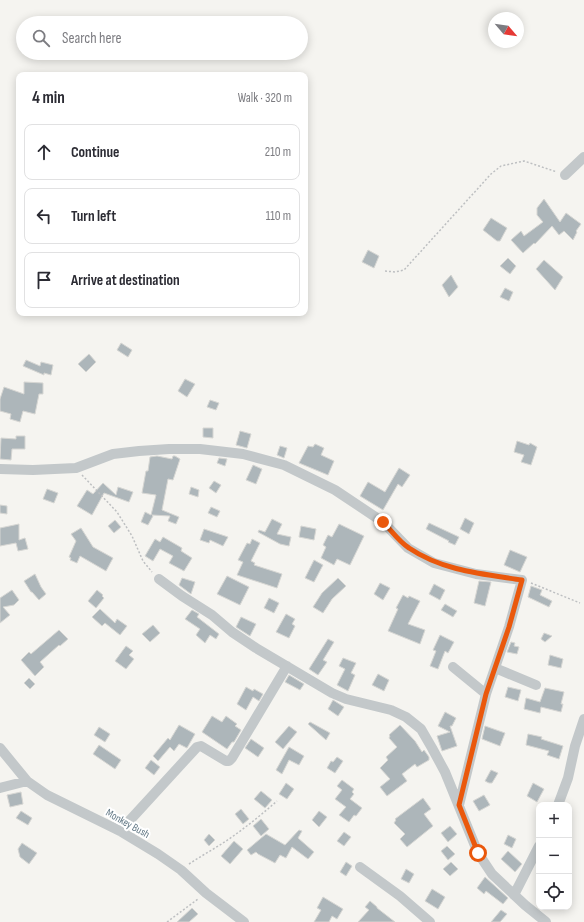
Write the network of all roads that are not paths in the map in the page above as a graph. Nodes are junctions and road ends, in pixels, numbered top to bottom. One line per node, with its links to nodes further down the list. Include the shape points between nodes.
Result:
1 (584, 157): 2 (street)
2 (565, 175)
3 (0, 469): 7 (street, via 76,468 113,454 169,449 200,449 244,454 284,465 335,490 383,522 408,548 434,563 476,574 522,580)
4 (159, 579): 5 (street, via 244,640)
5 (287, 666): 15 (street, via 346,699 391,710 406,717 420,729 432,748); 16 (street, via 229,761 201,746 197,747)
6 (453, 667): 9 (street)
7 (495, 668): 8 (street); 9 (street)
8 (536, 685)
9 (486, 694): 15 (street)
10 (584, 719): 14 (street)
11 (0, 748): 12 (street, Monkey Bush)
12 (27, 781): 13 (street); 16 (street, Monkey Bush, via 47,795)
13 (0, 788)
14 (559, 802)
15 (459, 805): 19 (street, via 478,853 492,874)
16 (120, 831): 20 (street, Monkey Bush, via 181,870)
17 (536, 852): 19 (street)
18 (360, 867): 21 (street)
19 (514, 895): 22 (street)
20 (244, 922)
21 (430, 922)
22 (546, 922)

